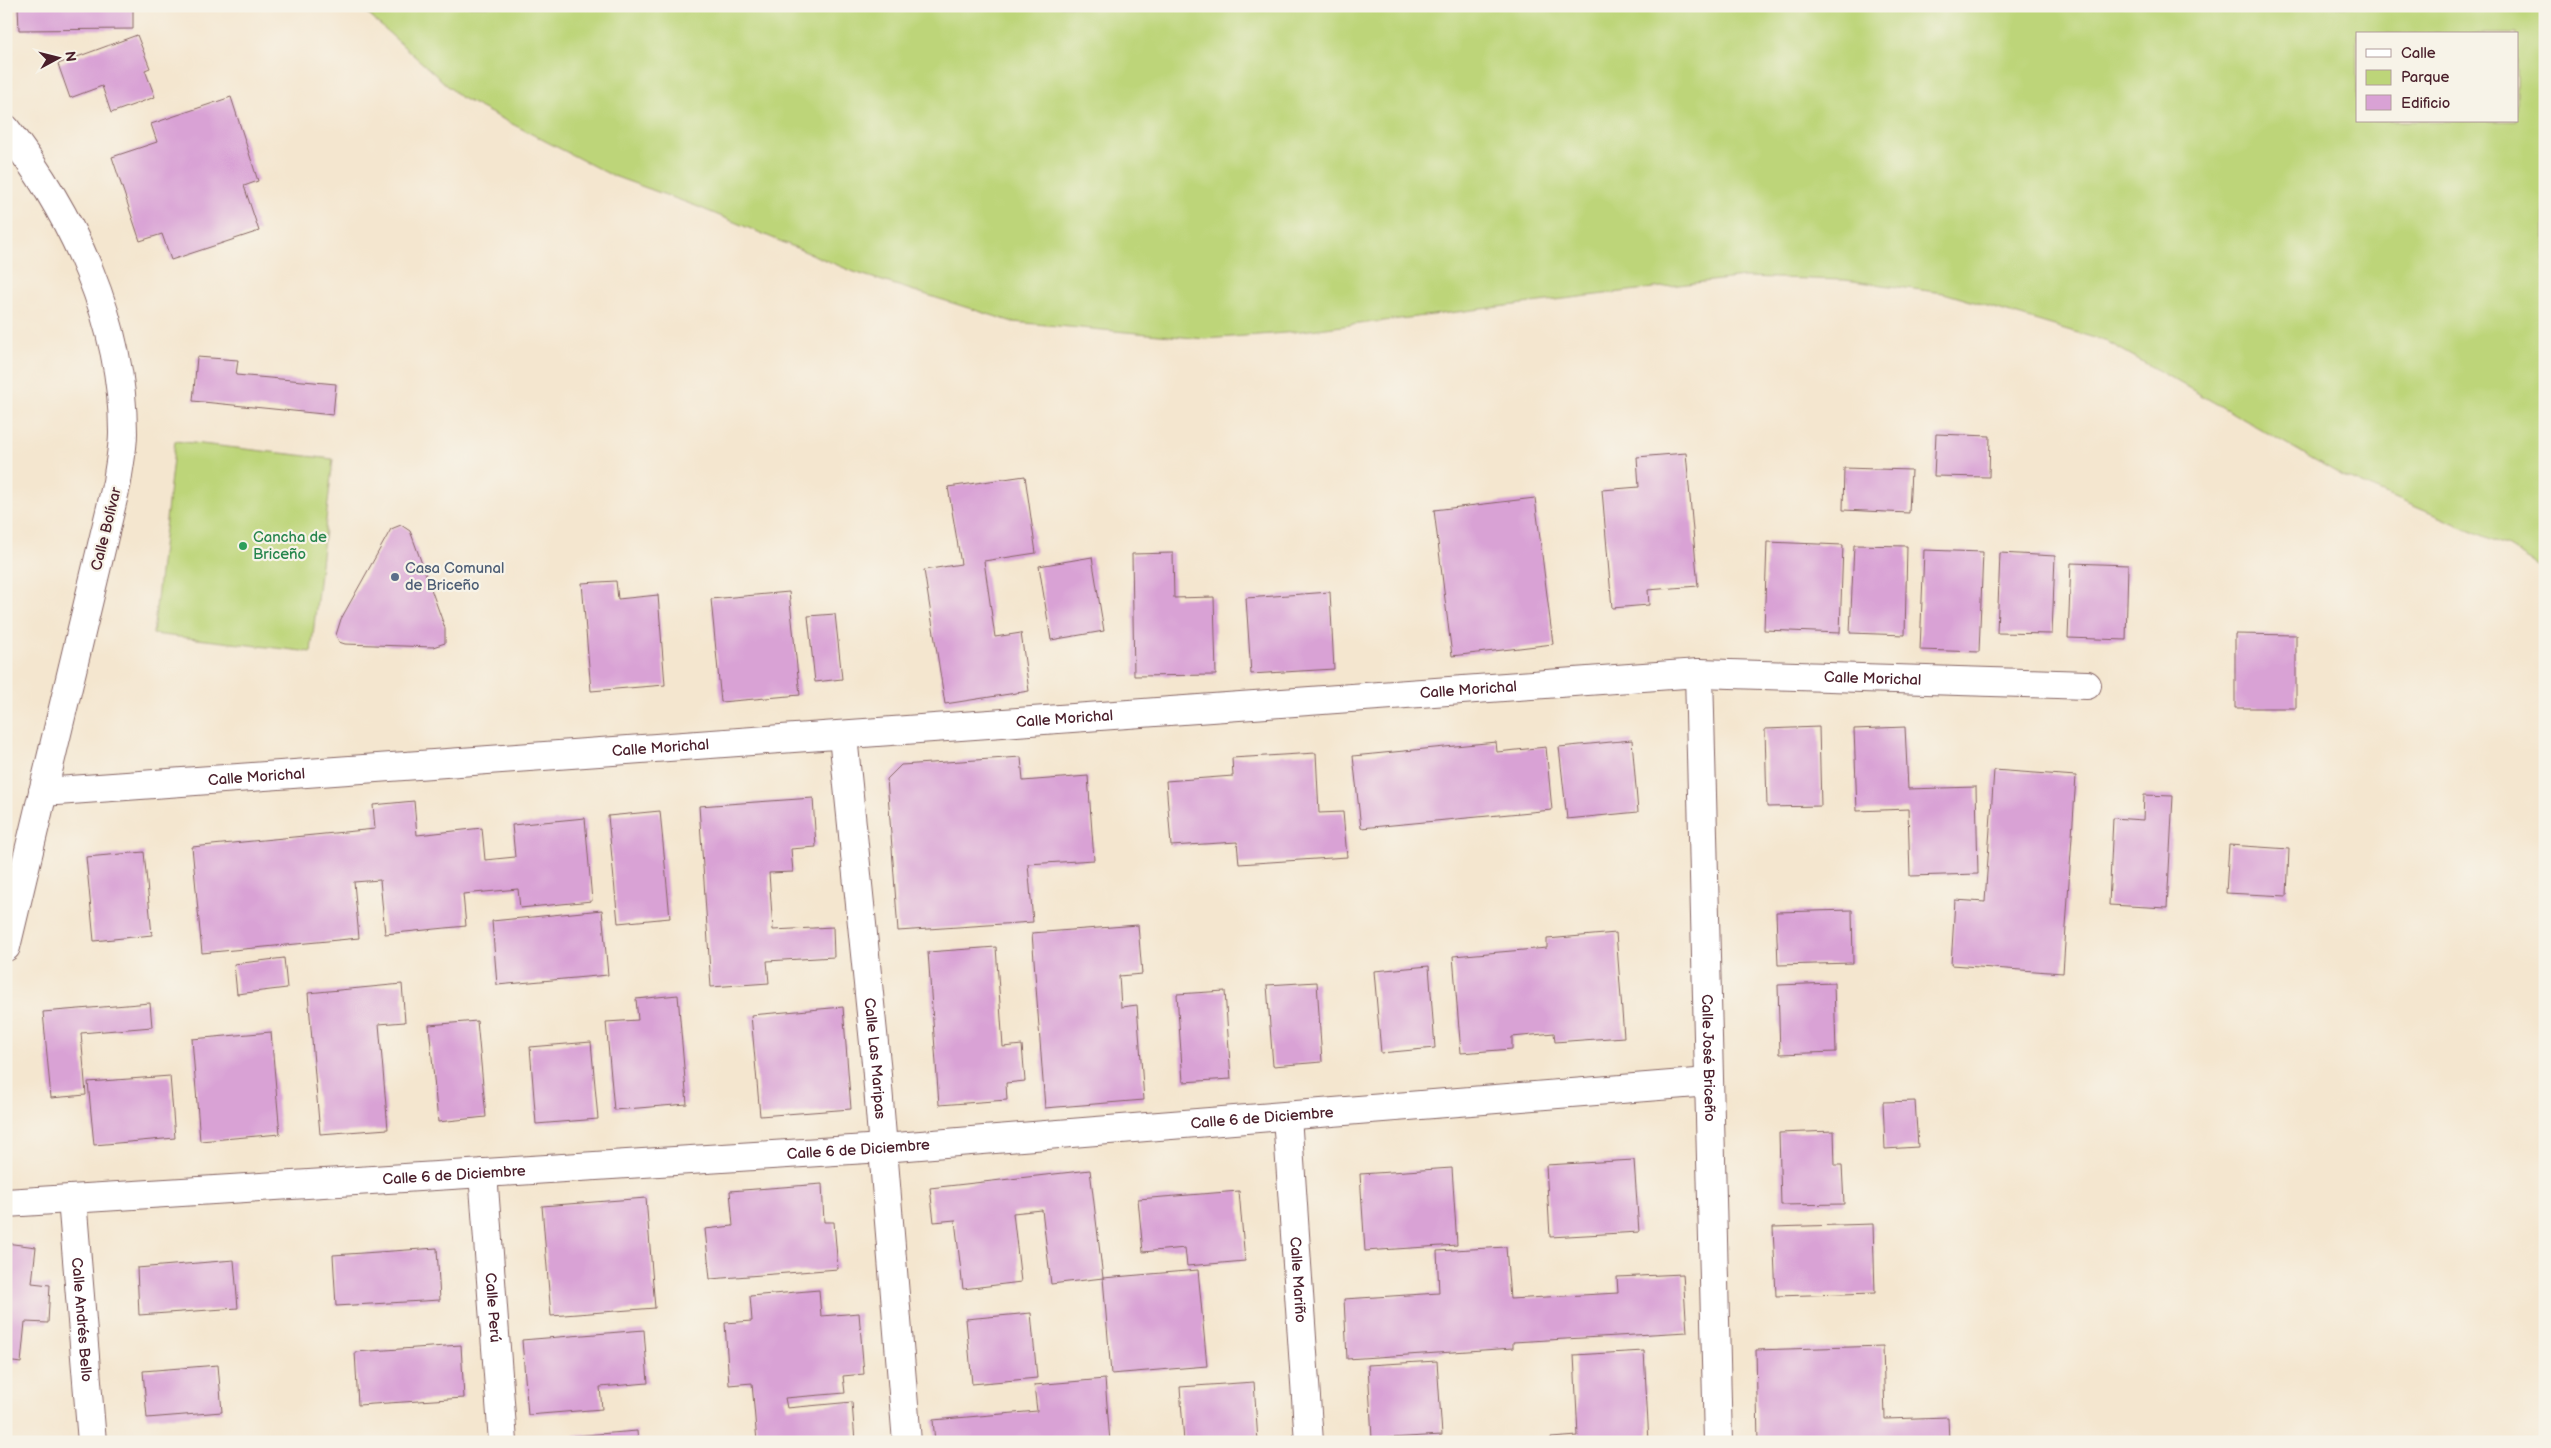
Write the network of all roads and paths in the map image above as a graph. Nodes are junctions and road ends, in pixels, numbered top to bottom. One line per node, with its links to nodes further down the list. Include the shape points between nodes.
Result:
1 (6, 129): 5 (street, Calle Bolívar, via 34,165 79,243 106,318 120,384 123,434 117,482)
2 (1699, 673): 3 (street, Calle Morichal); 4 (street, Calle Morichal); 7 (street, Calle José Briceño)
3 (2087, 684)
4 (843, 736): 5 (street, Calle Morichal); 9 (street, Calle Las Maripas)
5 (43, 792): 6 (street, Calle Bolívar)
6 (6, 947)
7 (1709, 1082): 8 (street, Calle 6 de Diciembre); 17 (street, Calle José Briceño)
8 (1287, 1116): 9 (street, Calle 6 de Diciembre); 16 (street, Calle Mariño)
9 (883, 1148): 10 (street, Calle 6 de Diciembre); 15 (street, Calle Las Maripas)
10 (483, 1173): 11 (street, Calle 6 de Diciembre); 14 (street, Calle Perú)
11 (72, 1199): 12 (street, Calle 6 de Diciembre); 13 (street, Calle Andrés Bello)
12 (6, 1203)
13 (92, 1442)
14 (503, 1442)
15 (907, 1442)
16 (1308, 1442)
17 (1718, 1442)

